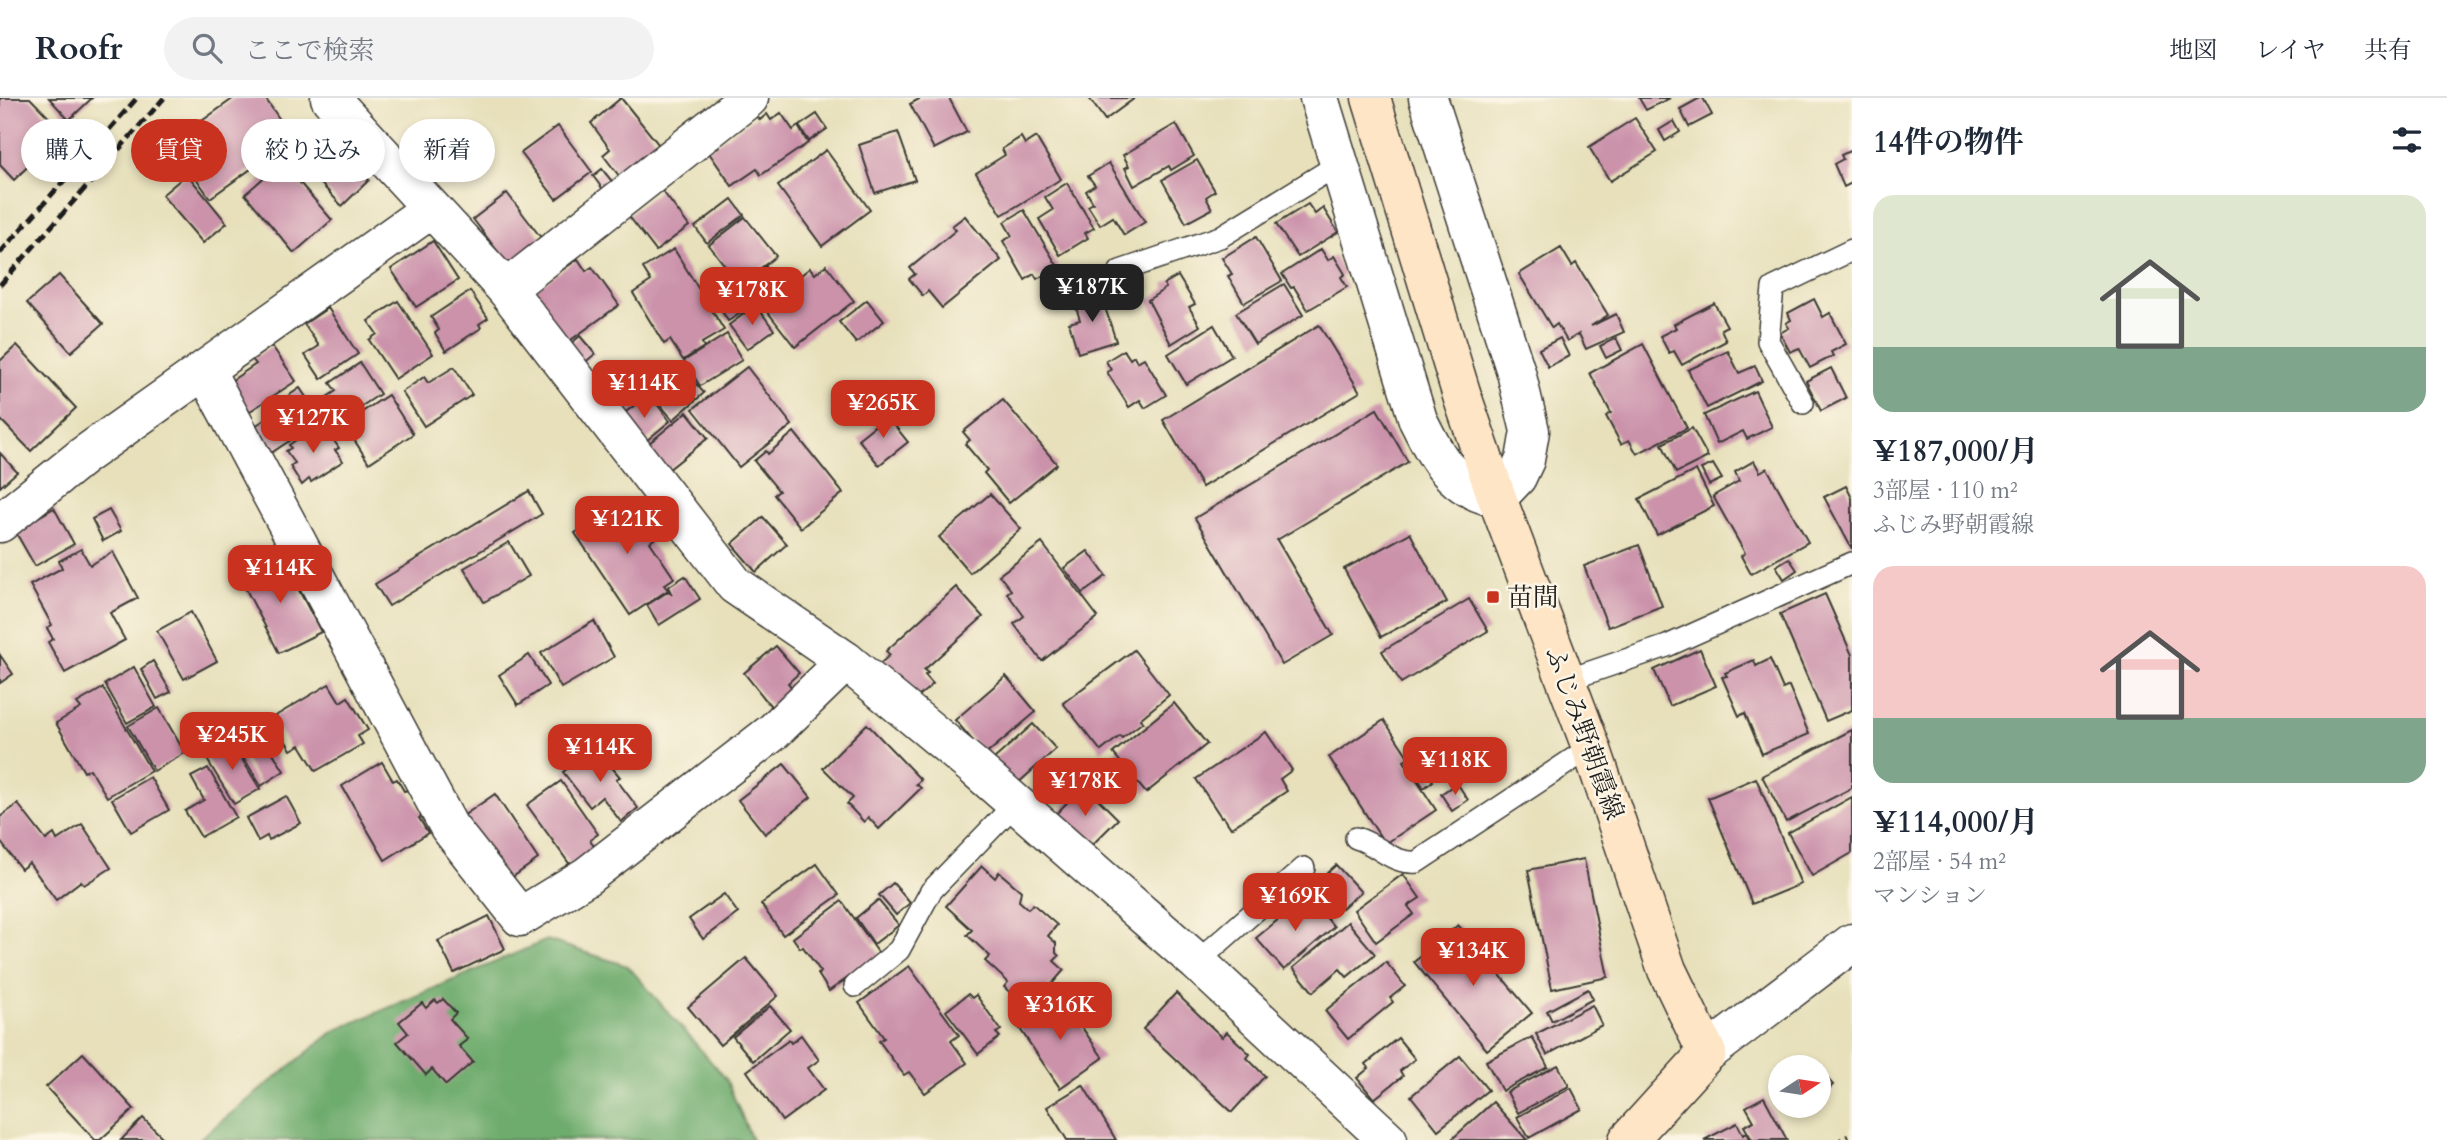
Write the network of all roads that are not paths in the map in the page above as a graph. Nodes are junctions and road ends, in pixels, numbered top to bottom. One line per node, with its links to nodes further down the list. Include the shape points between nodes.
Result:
1 (330, 98): 7 (street)
2 (749, 98): 10 (street)
3 (1319, 98): 6 (street)
4 (1371, 98): 13 (main road, ふじみ野朝霞線)
5 (1428, 98): 13 (street, via 1516,372 1530,430 1517,477)
6 (1339, 164): 9 (lane, via 1220,237); 13 (street, via 1418,420 1443,468 1463,485)
7 (430, 209): 10 (street); 11 (street)
8 (1852, 250): 12 (lane, via 1773,288 1768,341)
9 (1120, 271)
10 (506, 289): 16 (street, via 734,585)
11 (205, 370): 14 (street, via 83,456); 16 (street, via 449,827 520,917 587,876 773,732)
12 (1803, 403)
13 (1497, 498): 17 (main road, ふじみ野朝霞線)
14 (0, 523)
15 (1852, 563): 17 (lane, via 1667,646)
16 (846, 661): 19 (street)
17 (1567, 680): 18 (main road, ふじみ野朝霞線)
18 (1591, 747): 20 (lane, via 1417,862 1394,859); 25 (main road, ふじみ野朝霞線, via 1667,970)
19 (1016, 803): 23 (street); 24 (lane, via 931,891 899,950)
20 (1356, 838)
21 (1304, 868): 23 (lane)
22 (1852, 943): 25 (street)
23 (1197, 962): 26 (street)
24 (855, 986)
25 (1707, 1053): 27 (main road)
26 (1388, 1140)
27 (1628, 1140)

